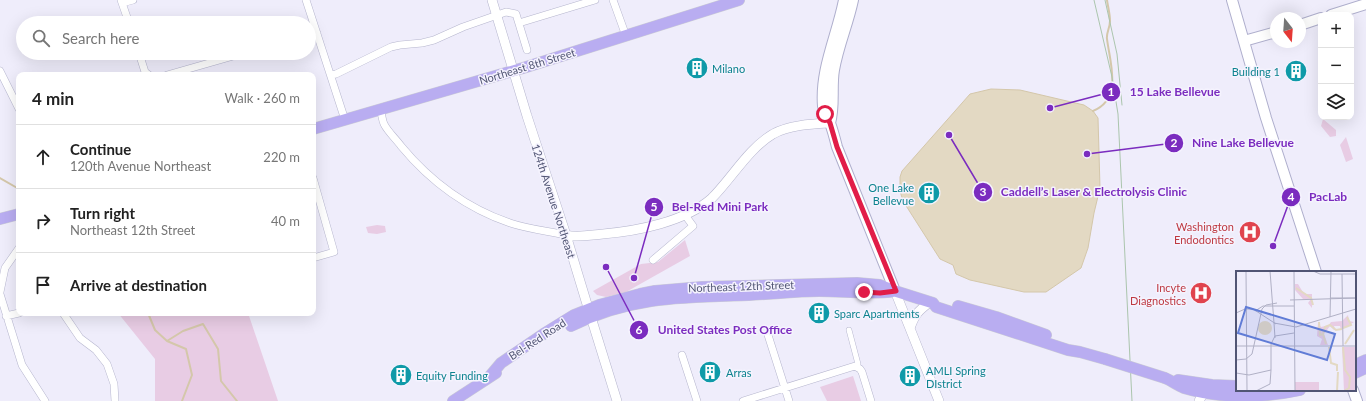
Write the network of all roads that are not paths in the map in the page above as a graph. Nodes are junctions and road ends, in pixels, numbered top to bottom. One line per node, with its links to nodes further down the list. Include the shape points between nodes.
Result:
1 (133, 0): 10 (street)
2 (306, 0): 16 (street)
3 (492, 0): 14 (street, 124th Avenue Northeast)
4 (594, 0): 18 (street)
5 (614, 0): 23 (street)
6 (739, 0): 11 (main road, Northeast 8th Street)
7 (844, 0): 36 (main road, via 824,77 823,106)
8 (853, 0): 36 (main road, via 834,71 833,113)
9 (1232, 0): 24 (main road)
10 (122, 2): 15 (street)
11 (726, 2): 23 (main road, Northeast 8th Street)
12 (1366, 4): 13 (main road)
13 (1341, 12)
14 (497, 15): 18 (street, via 512,12 516,14); 29 (street, 124th Avenue Northeast); 32 (street, via 434,40 391,47)
15 (127, 16)
16 (311, 16)
17 (1318, 19): 19 (main road)
18 (519, 23): 25 (street)
19 (1306, 23)
20 (316, 30): 21 (street)
21 (317, 33): 32 (street)
22 (1270, 34): 24 (main road)
23 (626, 36): 29 (main road, Northeast 8th Street)
24 (1244, 41): 46 (main road)
25 (527, 50)
26 (141, 60): 30 (street)
27 (220, 60): 31 (street)
28 (0, 71): 33 (street)
29 (513, 71): 34 (main road, Northeast 8th Street); 42 (street, 124th Avenue Northeast)
30 (145, 72)
31 (178, 72)
32 (331, 76): 35 (street)
33 (16, 102)
34 (380, 109): 35 (main road, Northeast 8th Street); 42 (street, via 385,124 414,161 450,193 510,223)
35 (345, 120): 37 (main road, Northeast 8th Street)
36 (830, 123): 40 (street, via 794,127 773,134 757,147 705,205); 47 (main road, via 837,147)
37 (316, 127)
38 (316, 189): 44 (street, via 334,252)
39 (16, 215): 41 (main road)
40 (685, 215): 42 (street, via 632,231 576,237); 45 (street, via 693,226)
41 (0, 219)
42 (566, 235): 51 (street, 124th Avenue Northeast)
43 (16, 252): 48 (street, via 5,268)
44 (316, 257)
45 (653, 260)
46 (1316, 271)
47 (896, 291): 49 (main road, Northeast 12th Street); 51 (main road, Northeast 12th Street, via 703,292 628,301); 54 (street)
48 (0, 293): 52 (street)
49 (931, 303): 54 (street, via 918,310); 63 (main road, Northeast 12th Street, bridge, via 950,312)
50 (16, 313): 52 (street)
51 (589, 313): 72 (main road, Bel-Red Road); 73 (street, 124th Avenue Northeast)
52 (6, 316): 70 (street, via 22,364)
53 (66, 316): 71 (street, via 80,338 96,350 107,364 114,384)
54 (910, 328): 78 (street)
55 (848, 330): 60 (street)
56 (768, 335): 65 (street)
57 (682, 355): 74 (street)
58 (1366, 360): 59 (main road)
59 (1356, 365)
60 (858, 366): 65 (street); 77 (street)
61 (1366, 368): 62 (main road)
62 (1356, 373)
63 (1167, 379): 66 (main road, Northeast 12th Street); 69 (main road, Northeast 12th Street)
64 (1236, 386): 66 (main road, Northeast 12th Street)
65 (785, 388): 75 (street); 76 (street)
66 (1223, 390): 67 (main road, Northeast 12th Street, via 1260,395); 69 (main road, Northeast 12th Street)
67 (1292, 391)
68 (1353, 391): 79 (main road)
69 (1204, 398)
70 (45, 401)
71 (115, 401)
72 (453, 401)
73 (617, 401)
74 (697, 401)
75 (743, 401)
76 (789, 401)
77 (871, 401)
78 (939, 401)
79 (1357, 401)

